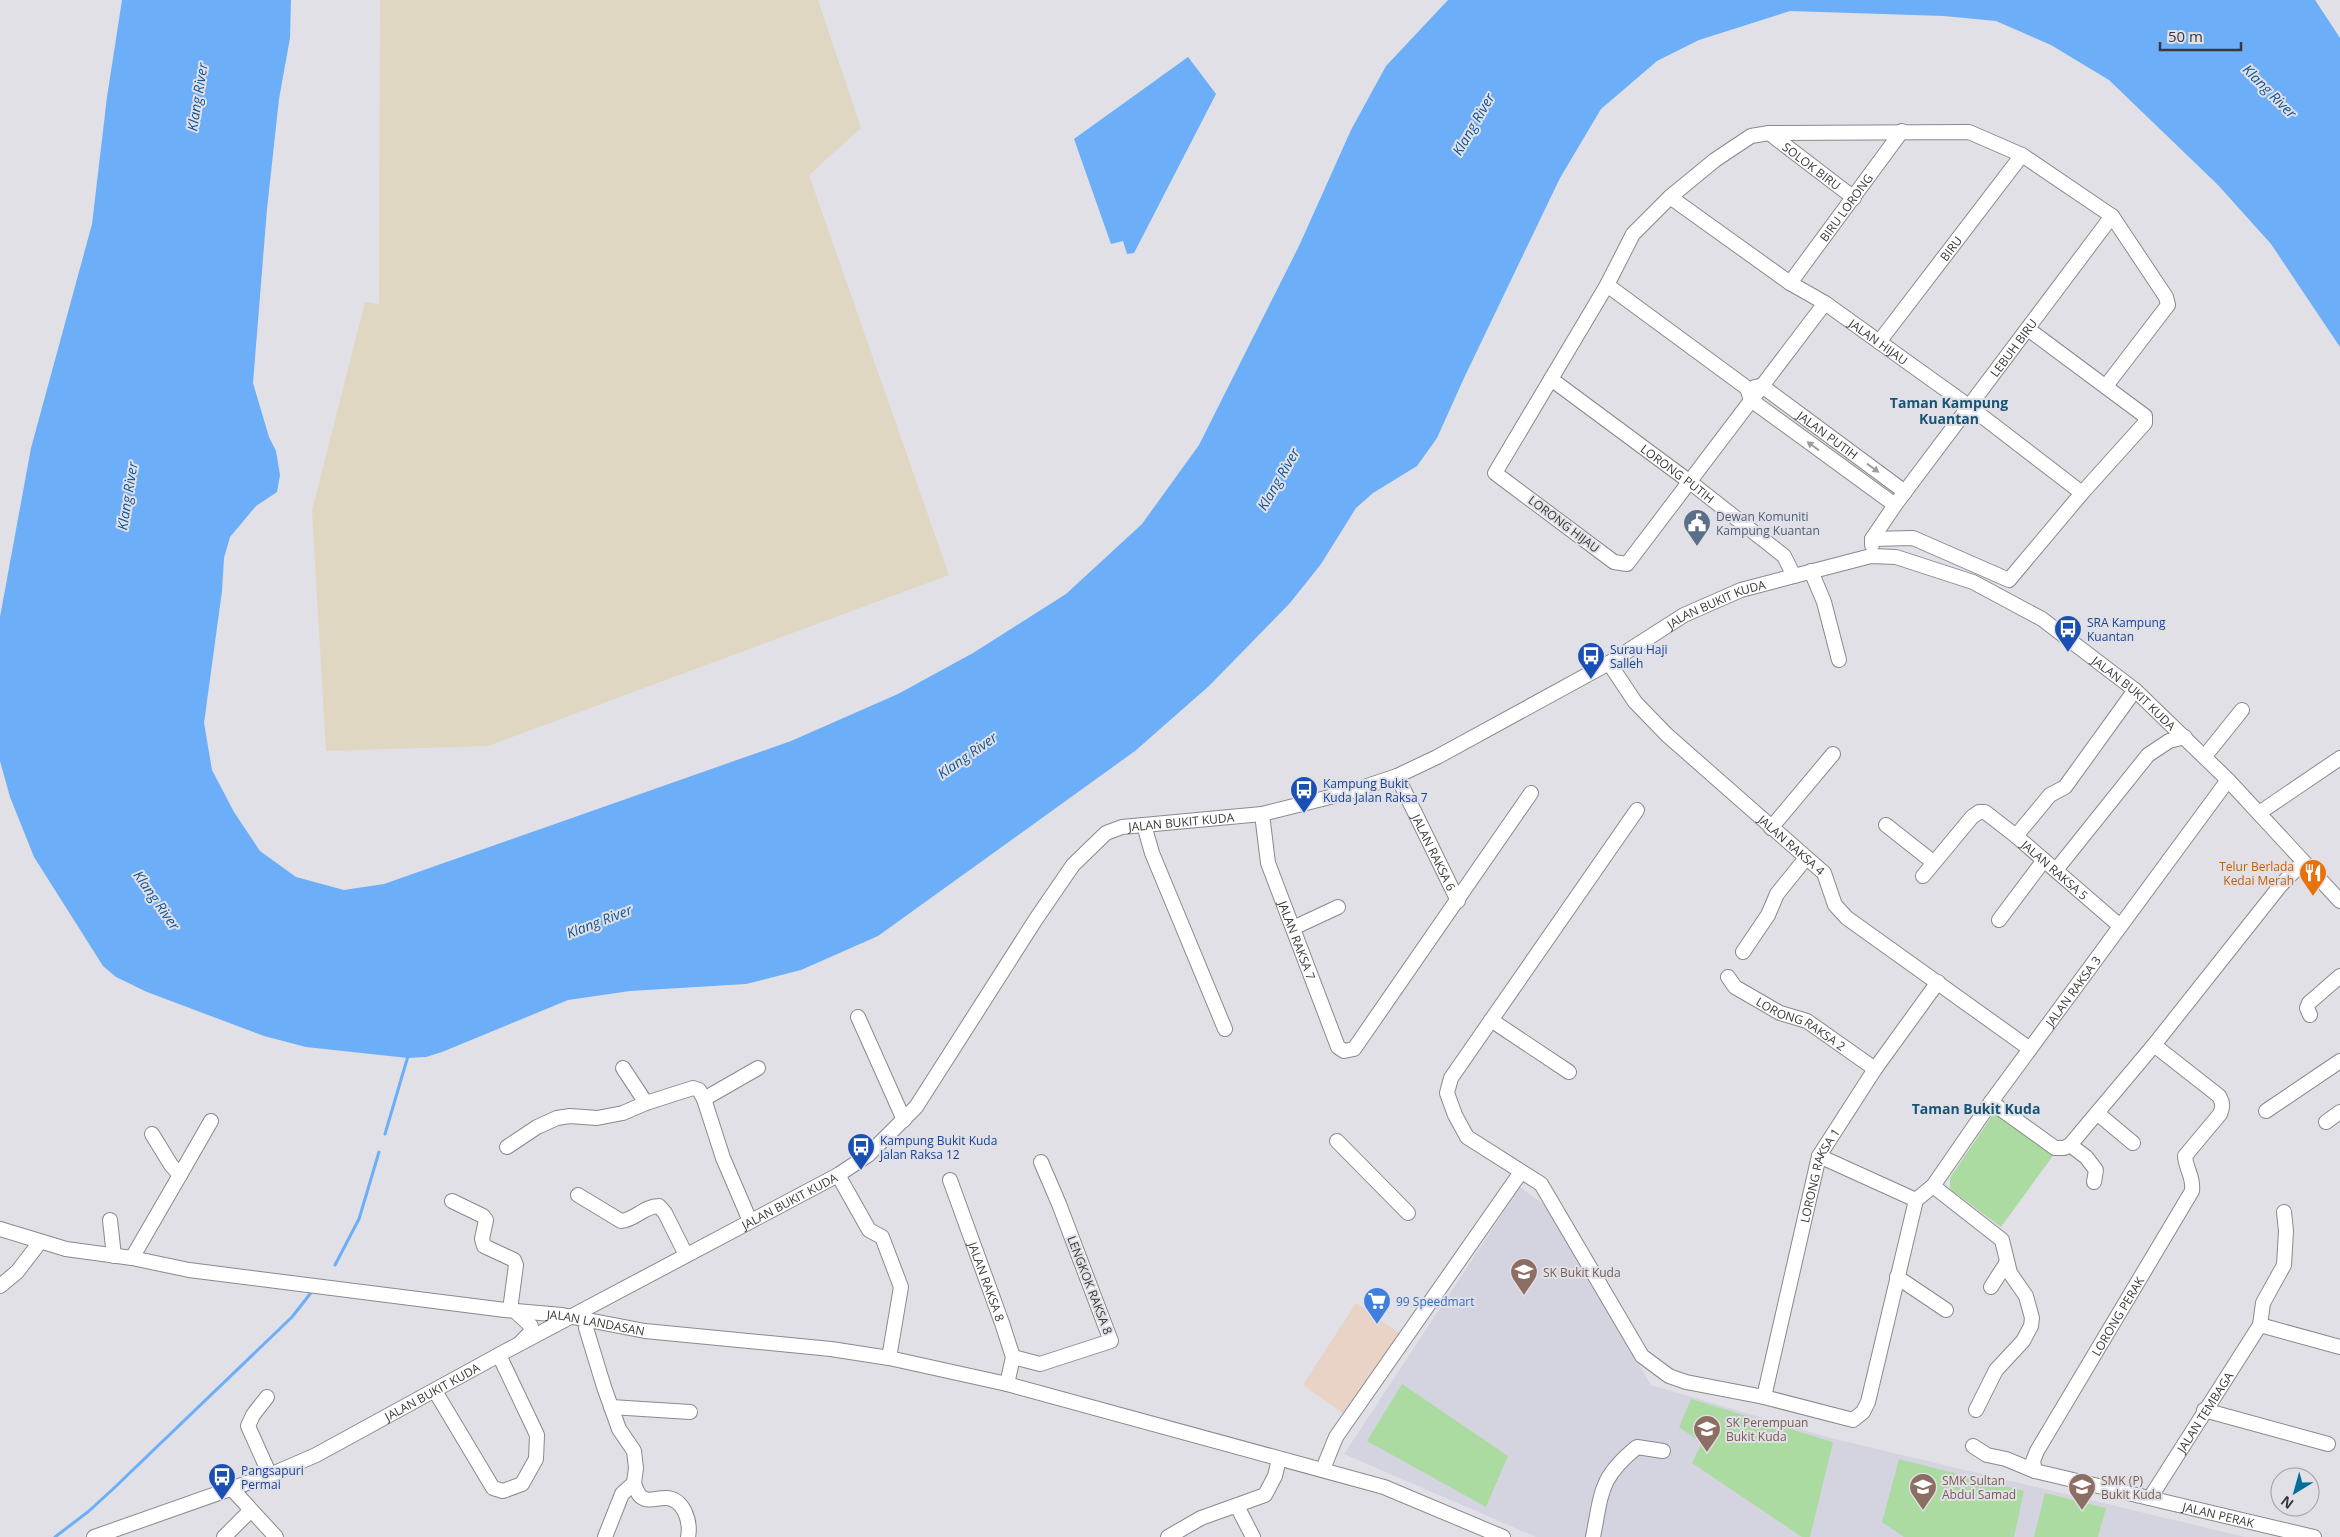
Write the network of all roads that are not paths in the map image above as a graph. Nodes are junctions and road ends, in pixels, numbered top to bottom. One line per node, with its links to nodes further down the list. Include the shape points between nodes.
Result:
1 (1902, 131): 2 (street); 3 (street, via 1969,132); 5 (street, BIRU LORONG)
2 (1769, 133): 4 (street, via 1751,136); 5 (street, SOLOK BIRU)
3 (2022, 155): 6 (street); 11 (street, BIRU)
4 (1670, 197): 7 (street, JALAN HIJAU); 8 (street, via 1633,234)
5 (1854, 198): 7 (street, BIRU LORONG)
6 (2112, 216): 10 (street, LEBUH BIRU); 14 (street, via 2168,301 2166,309)
7 (1790, 283): 9 (street, JALAN HIJAU)
8 (1607, 285): 12 (street); 15 (street, JALAN PUTIH)
9 (1826, 304): 11 (street, JALAN HIJAU); 13 (street)
10 (2028, 329): 14 (street); 16 (street, LEBUH BIRU)
11 (1879, 342): 16 (street, JALAN HIJAU)
12 (1551, 379): 17 (street, LORONG PUTIH); 17 (street, LORONG HIJAU, via 1495,473 1614,562 1627,564 1634,558)
13 (1762, 386): 15 (street); 18 (street, JALAN PUTIH, one-way to 18)
14 (2106, 386): 19 (street, via 2145,416 2145,423)
15 (1749, 394): 17 (street); 20 (street, JALAN PUTIH, one-way to 15)
16 (1970, 407): 18 (street, LEBUH BIRU); 19 (street, JALAN HIJAU)
17 (1690, 482): 24 (street, LORONG PUTIH, via 1784,556)
18 (1905, 492): 20 (street, LEBUH BIRU)
19 (2082, 492): 21 (street, via 2009,580 1913,538)
20 (1895, 506): 21 (street, LEBUH BIRU)
21 (1872, 539): 22 (street, LEBUH BIRU)
22 (1870, 556): 23 (street, JALAN BUKIT KUDA); 27 (street, JALAN BUKIT KUDA, via 1896,557 1973,582 2042,619)
23 (1811, 571): 24 (street, JALAN BUKIT KUDA); 25 (street, via 1824,602)
24 (1794, 576): 26 (street, JALAN BUKIT KUDA, via 1741,590 1684,615)
25 (1839, 660)
26 (1609, 662): 33 (street, JALAN BUKIT KUDA); 41 (street, JALAN RAKSA 4, via 1635,702 1667,735)
27 (2136, 690): 29 (street, JALAN BUKIT KUDA); 42 (street, via 2065,788 2050,795)
28 (2242, 710): 31 (street)
29 (2185, 737): 31 (street, JALAN BUKIT KUDA); 47 (street, via 2169,740 2148,755)
30 (1833, 754): 41 (street)
31 (2205, 756): 34 (street, JALAN BUKIT KUDA)
32 (2340, 758): 38 (street)
33 (1397, 776): 37 (street, JALAN BUKIT KUDA, via 1346,793); 49 (street, JALAN RAKSA 6)
34 (2228, 780): 38 (street, JALAN BUKIT KUDA); 53 (street, JALAN RAKSA 3)
35 (1531, 793): 49 (street)
36 (1636, 810): 61 (street)
37 (1262, 814): 39 (street, JALAN BUKIT KUDA); 54 (street, JALAN RAKSA 7, via 1268,863)
38 (2259, 814): 46 (street, JALAN BUKIT KUDA)
39 (1144, 825): 62 (street, via 1152,852); 76 (street, JALAN BUKIT KUDA, via 1122,827 1106,833 1073,866 916,1107)
40 (1886, 826): 45 (street)
41 (1771, 828): 43 (street, JALAN RAKSA 4)
42 (2016, 836): 44 (street, JALAN RAKSA 5); 45 (street, JALAN RAKSA 5, via 1990,814 1979,812)
43 (1806, 858): 55 (street, via 1777,894 1768,915); 58 (street, JALAN RAKSA 4, via 1824,874 1836,905 1847,918)
44 (2044, 860): 47 (street, JALAN RAKSA 5); 52 (street)
45 (1933, 862): 48 (street)
46 (2303, 862): 50 (street, JALAN BUKIT KUDA); 63 (street, via 2280,886)
47 (2056, 870): 53 (street, JALAN RAKSA 5)
48 (1923, 876)
49 (1458, 901): 54 (street, JALAN RAKSA 7, via 1354,1049 1344,1051 1338,1047)
50 (2340, 901)
51 (1338, 907): 54 (street)
52 (1999, 920)
53 (2120, 926): 64 (street, JALAN RAKSA 3)
54 (1292, 928)
55 (1743, 952)
56 (2340, 976): 59 (street, via 2308,1003)
57 (1728, 977): 68 (street, LORONG RAKSA 2, via 1735,987 1780,1013 1806,1021)
58 (1938, 982): 64 (street, JALAN RAKSA 4); 68 (street, LORONG RAKSA 1)
59 (2310, 1015)
60 (858, 1017): 76 (street)
61 (1491, 1020): 69 (street); 86 (street, via 1451,1078 1447,1093 1467,1136)
62 (1225, 1029)
63 (2154, 1045): 75 (street); 135 (street, LORONG PERAK, via 2218,1096 2222,1102 2220,1114 2185,1156 2182,1163 2194,1180 2192,1191 2047,1434 2033,1461)
64 (2030, 1049): 71 (street, JALAN RAKSA 3)
65 (2340, 1062): 73 (street)
66 (622, 1068): 72 (street)
67 (758, 1068): 70 (street)
68 (1875, 1069): 84 (street, LORONG RAKSA 1)
69 (1569, 1072)
70 (704, 1099): 72 (street, via 699,1090 693,1088); 98 (street)
71 (1991, 1102): 82 (street, via 2055,1148); 91 (street, JALAN RAKSA 3)
72 (646, 1103): 83 (street, via 623,1114 557,1118)
73 (2266, 1111)
74 (2340, 1112): 78 (street)
75 (2097, 1113): 81 (street); 82 (street)
76 (904, 1120): 88 (street, JALAN BUKIT KUDA, via 868,1155)
77 (211, 1121): 87 (street)
78 (2326, 1122)
79 (152, 1134): 87 (street, via 170,1165)
80 (1337, 1141): 96 (street)
81 (2133, 1143)
82 (2070, 1145): 90 (street, via 2096,1170)
83 (507, 1147)
84 (1818, 1156): 93 (street); 125 (street, LORONG RAKSA 1)
85 (1041, 1162): 120 (street, LENGKOK RAKSA 8, via 1112,1341 1040,1364)
86 (1521, 1172): 125 (street, via 1541,1184 1642,1356 1669,1376 1686,1382); 134 (street, via 1336,1437)
87 (180, 1175): 103 (street)
88 (838, 1175): 98 (street, JALAN BUKIT KUDA); 121 (street, via 869,1230 882,1238 901,1287)
89 (950, 1180): 120 (street, JALAN RAKSA 8)
90 (2094, 1182)
91 (1933, 1186): 93 (street, JALAN RAKSA 3); 104 (street, via 2002,1240)
92 (578, 1195): 101 (street, via 621,1221 652,1206 659,1206)
93 (1916, 1200): 105 (street)
94 (452, 1201): 110 (street, via 486,1220 482,1239 484,1246 514,1260)
95 (2284, 1212): 113 (street, via 2284,1265 2263,1303)
96 (1408, 1213)
97 (110, 1220): 102 (street)
98 (750, 1222): 101 (street, JALAN BUKIT KUDA)
99 (0, 1229): 100 (street)
100 (40, 1242): 102 (street); 106 (street, via 17,1272)
101 (686, 1255): 108 (street, JALAN BUKIT KUDA)
102 (114, 1256): 103 (street)
103 (132, 1258): 110 (street, via 190,1270)
104 (2007, 1262): 107 (street); 127 (street, via 2015,1282 2026,1296 2031,1326 1996,1370)
105 (1897, 1277): 109 (street); 125 (street, via 1868,1402 1858,1418 1847,1420)
106 (0, 1286)
107 (1991, 1287)
108 (606, 1299): 111 (street, JALAN BUKIT KUDA); 114 (street, via 602,1313 606,1319)
109 (1946, 1310)
110 (511, 1311): 111 (street, JALAN LANDASAN); 112 (street, JALAN LANDASAN); 117 (street, via 531,1326 531,1332)
111 (572, 1317): 112 (street, JALAN BUKIT KUDA); 114 (street, JALAN LANDASAN)
112 (559, 1324): 115 (street, JALAN LANDASAN); 117 (street, JALAN BUKIT KUDA)
113 (2260, 1325): 118 (street); 128 (street, JALAN TEMBAGA)
114 (621, 1326): 116 (street, JALAN LANDASAN)
115 (586, 1328): 116 (street, JALAN LANDASAN); 126 (street)
116 (640, 1330): 121 (street)
117 (519, 1345): 119 (street, JALAN BUKIT KUDA)
118 (2340, 1347)
119 (499, 1356): 123 (street, JALAN BUKIT KUDA); 123 (street, via 538,1435 536,1458 522,1484 503,1491 493,1488)
120 (1012, 1357): 122 (street, JALAN RAKSA 8)
121 (889, 1358): 122 (street)
122 (1008, 1384): 133 (street)
123 (435, 1391): 136 (street, JALAN BUKIT KUDA, via 316,1455)
124 (267, 1397): 136 (street, via 252,1415 248,1426)
125 (1764, 1397)
126 (611, 1407): 129 (street); 137 (street, via 634,1451)
127 (1976, 1410)
128 (2204, 1410): 130 (street); 139 (street, JALAN TEMBAGA)
129 (690, 1412)
130 (2328, 1444)
131 (1974, 1446): 135 (street, JALAN PERAK, via 1987,1455 2006,1458)
132 (1663, 1451): 151 (street, via 1638,1447 1621,1460 1605,1480)
133 (1279, 1459): 134 (street); 140 (street, via 1265,1495)
134 (1323, 1469): 150 (street, via 1384,1487)
135 (2035, 1470): 139 (street, JALAN PERAK)
136 (270, 1475): 138 (street, JALAN BUKIT KUDA)
137 (634, 1483): 146 (street, via 622,1494); 147 (street, via 640,1496 646,1500 667,1498 680,1504 690,1526)
138 (232, 1489): 141 (street); 142 (street, JALAN BUKIT KUDA)
139 (2150, 1498): 152 (street, JALAN PERAK)
140 (1237, 1506): 148 (street, via 1201,1518); 149 (street)
141 (250, 1511): 144 (street); 145 (street)
142 (112, 1534): 143 (street, JALAN BUKIT KUDA)
143 (94, 1537)
144 (224, 1537)
145 (276, 1537)
146 (605, 1537)
147 (688, 1537)
148 (1168, 1537)
149 (1253, 1537)
150 (1503, 1537)
151 (1593, 1537)
152 (2314, 1537)

